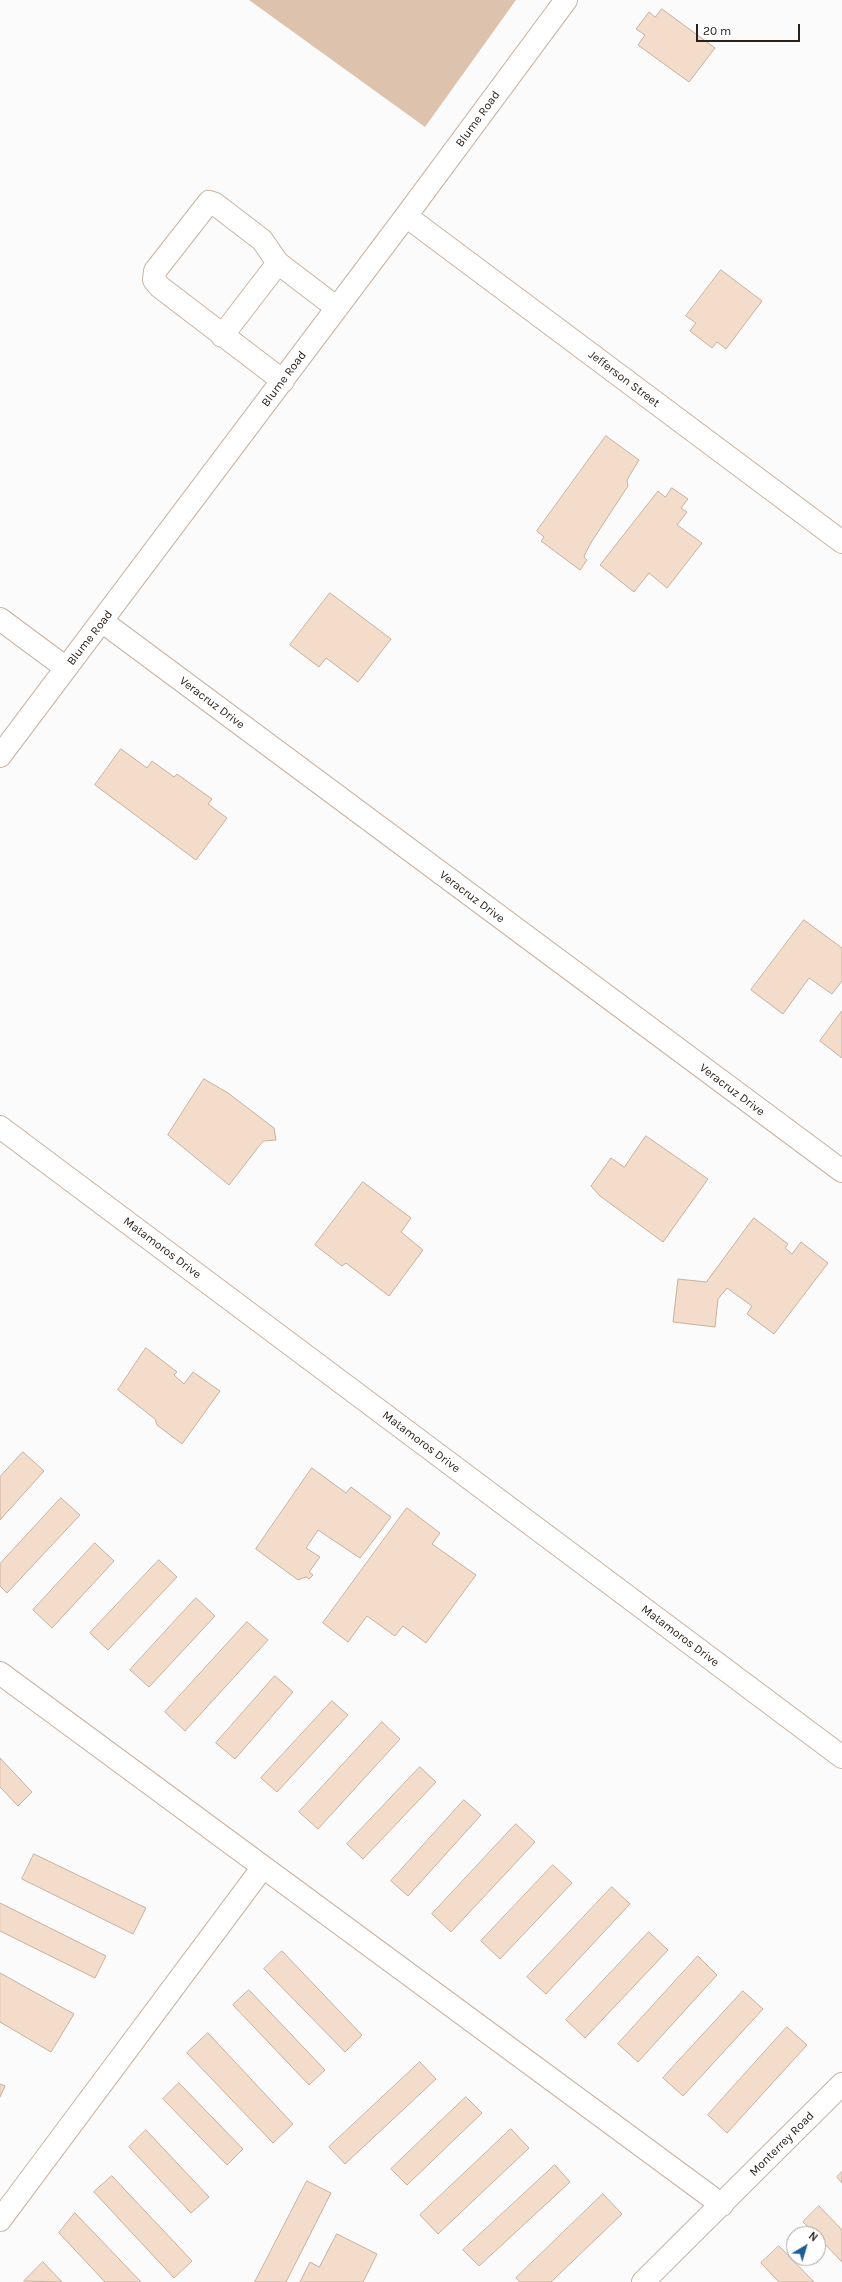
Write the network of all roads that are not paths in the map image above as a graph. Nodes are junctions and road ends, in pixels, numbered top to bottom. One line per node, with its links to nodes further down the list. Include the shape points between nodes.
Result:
1 (566, 0): 2 (street, Blume Road)
2 (406, 216): 4 (street, Blume Road); 7 (street, Jefferson Street)
3 (278, 263): 4 (street); 5 (street); 5 (street, via 262,240 215,204 209,202 203,207 156,271 154,280)
4 (337, 308): 6 (street, Blume Road)
5 (222, 336): 6 (street)
6 (283, 381): 9 (street, Blume Road)
7 (842, 542)
8 (0, 619): 10 (street)
9 (103, 622): 10 (street, Blume Road); 13 (street, Veracruz Drive)
10 (66, 668): 11 (street, Blume Road)
11 (0, 756)
12 (0, 1127): 15 (street, Matamoros Drive)
13 (842, 1172)
14 (0, 1673): 16 (street)
15 (842, 1757)
16 (263, 1867): 18 (street); 19 (street)
17 (842, 2084): 18 (street, Monterrey Road)
18 (722, 2205): 20 (street, Monterrey Road)
19 (0, 2220)
20 (643, 2282)

